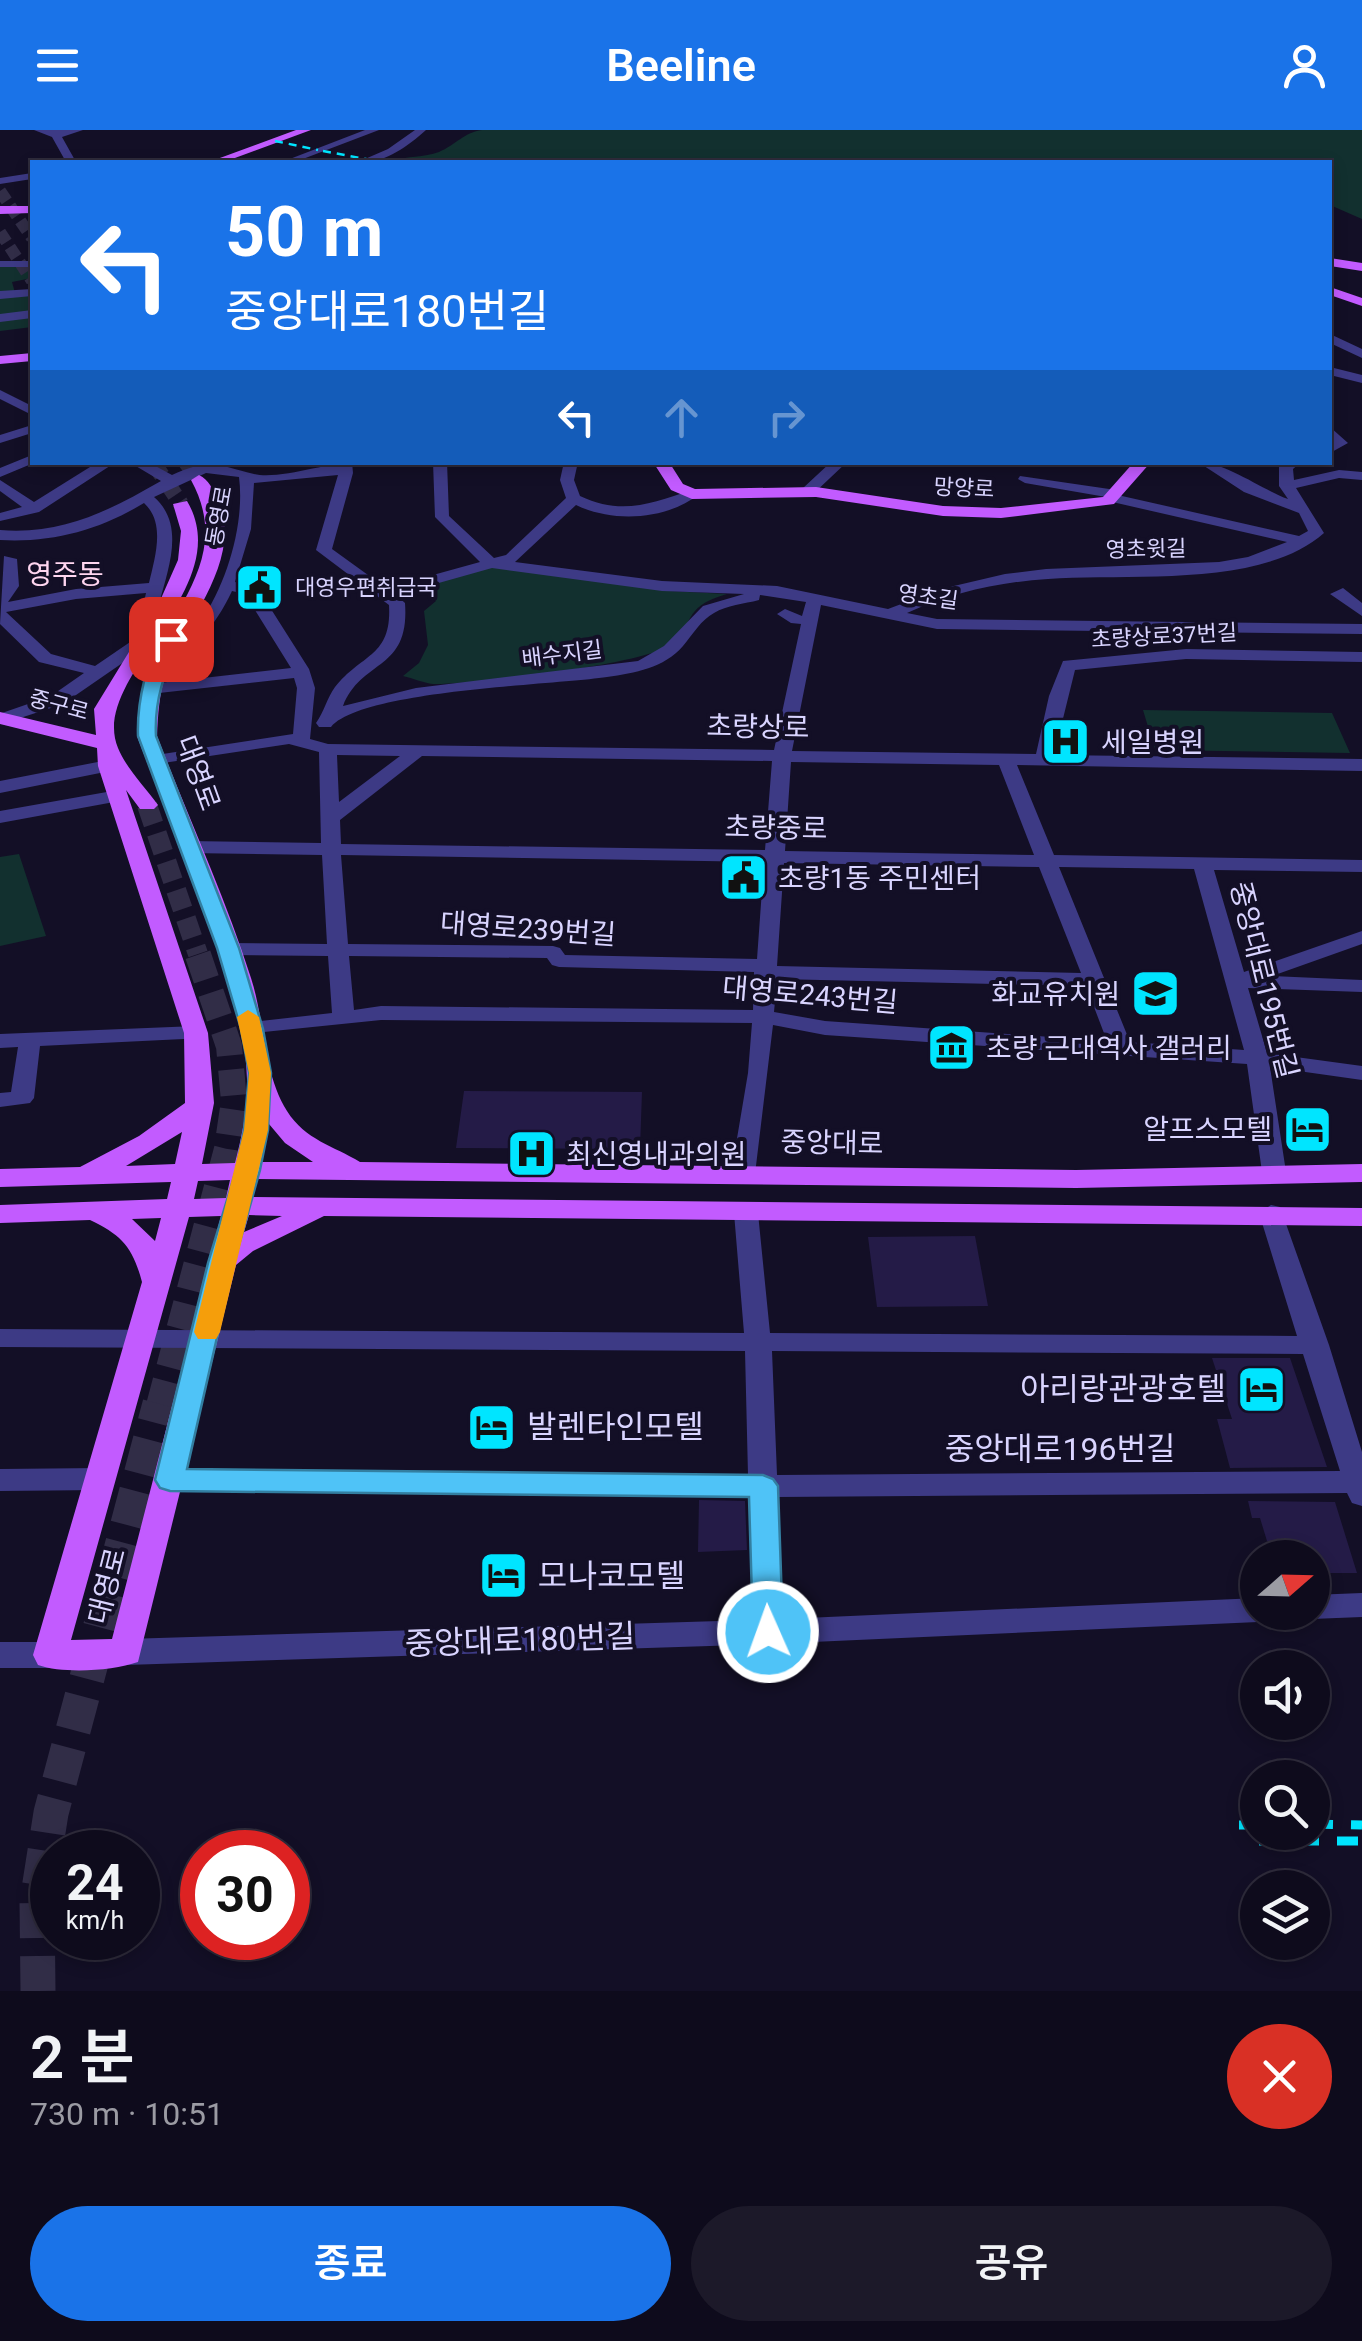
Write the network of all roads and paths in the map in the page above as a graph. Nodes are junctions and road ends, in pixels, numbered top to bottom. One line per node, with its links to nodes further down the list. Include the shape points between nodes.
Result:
1 (39, 130): 6 (street)
2 (78, 130): 6 (street)
3 (306, 130): 8 (main road)
4 (374, 130): 9 (street)
5 (422, 130): 10 (street)
6 (56, 135): 7 (street)
7 (70, 160)
8 (221, 160)
9 (292, 160)
10 (368, 160)
11 (21, 167): 12 (street)
12 (0, 172): 13 (street)
13 (30, 176)
14 (30, 176): 15 (street)
15 (0, 181)
16 (0, 210): 17 (main road)
17 (30, 210)
18 (1332, 262): 21 (main road)
19 (0, 264): 20 (street)
20 (30, 264)
21 (1362, 267)
22 (1332, 292): 25 (main road)
23 (30, 293): 24 (street)
24 (0, 295)
25 (1362, 302)
26 (30, 314): 27 (street)
27 (0, 318)
28 (1332, 329): 29 (street)
29 (1350, 332)
30 (1332, 339): 31 (street)
31 (1362, 354)
32 (30, 357): 33 (main road)
33 (0, 360)
34 (1332, 372): 35 (street)
35 (1362, 379)
36 (0, 394): 37 (street)
37 (25, 400): 38 (street)
38 (0, 408)
39 (30, 430): 40 (street)
40 (0, 439)
41 (30, 460): 53 (street)
42 (104, 465): 67 (street)
43 (142, 465): 57 (street)
44 (440, 465): 73 (street, via 442,517)
45 (570, 465): 65 (street)
46 (664, 465): 63 (main road, via 677,487)
47 (837, 465): 61 (street)
48 (1140, 465): 64 (main road)
49 (1210, 465): 68 (street, via 1249,490)
50 (1289, 465): 60 (street)
51 (345, 466): 52 (street); 77 (street, via 324,550)
52 (266, 470): 54 (street)
53 (0, 473)
54 (248, 479): 57 (street, 동영로, via 228,470); 74 (street, 동영로, via 244,525)
55 (1025, 479): 64 (street)
56 (1362, 479): 60 (street)
57 (170, 480): 62 (street, 동영로)
58 (198, 480): 85 (main road, 대영로, via 214,512 212,554)
59 (0, 484): 67 (street)
60 (1286, 486): 68 (street)
61 (808, 492): 63 (main road, 망양로); 64 (main road, 망양로, via 1001,513 1071,508)
62 (143, 494): 70 (street, 동영로, via 96,522); 75 (street, via 153,500 166,534)
63 (692, 494): 65 (street, via 625,513)
64 (1114, 496): 71 (street)
65 (574, 499): 73 (street, via 520,554)
66 (181, 504): 86 (main road, 대영로, via 191,538 188,558)
67 (34, 509): 69 (street)
68 (1300, 509): 71 (street, via 1316,532)
69 (0, 516)
70 (0, 535)
71 (1302, 541): 82 (street, 영초윗길, via 1254,563 1185,573 1047,574 972,584)
72 (9, 560): 80 (street, via 12,586)
73 (490, 564): 76 (street, 영초길, via 662,586); 77 (street)
74 (226, 585): 84 (street, 동영로); 89 (street, via 252,590)
75 (154, 587): 80 (street); 86 (street)
76 (776, 591): 79 (street, 영초길); 92 (street, 배수지길, via 710,608 674,649 654,661 459,688)
77 (384, 593): 92 (street, via 398,603 400,632 391,649 336,698)
78 (1343, 593): 81 (street, via 1338,594)
79 (814, 600): 82 (street, 영초길); 97 (street)
80 (0, 608): 88 (street, via 45,658)
81 (1362, 611)
82 (890, 614): 83 (street, 영초길, via 938,624 1016,627)
83 (1362, 629)
84 (195, 636): 85 (street, via 175,645); 90 (street, 동영로)
85 (171, 639): 90 (main road, 대영로)
86 (144, 640): 88 (street); 96 (main road, 대영로, via 104,709)
87 (1362, 657): 100 (street, 초량상로37번길, via 1186,654 1069,665)
88 (95, 671): 91 (street, via 57,700)
89 (301, 672): 90 (street); 94 (street)
90 (152, 683): 93 (main road, 대영로)
91 (4, 717): 96 (main road, 중구로)
92 (331, 717): 94 (street)
93 (147, 736): 96 (main road, via 147,805); 99 (main road, 대영로)
94 (313, 744): 95 (street, 초량상로); 99 (street, 초량상로, via 290,739); 105 (street)
95 (420, 749): 97 (street, 초량상로); 105 (street)
96 (106, 755): 102 (street); 103 (main road, 대영로)
97 (782, 755): 98 (street, 초량상로); 108 (street)
98 (1006, 760): 100 (street, 초량상로); 109 (street)
99 (156, 761): 106 (main road, 대영로)
100 (1044, 761): 101 (street, 초량상로)
101 (1362, 765)
102 (0, 786)
103 (118, 796): 104 (street); 122 (main road, 대영로)
104 (0, 817)
105 (331, 817): 107 (street)
106 (188, 848): 107 (street, 초량중로); 113 (main road, 대영로)
107 (331, 849): 108 (street, 초량중로); 114 (street)
108 (772, 855): 109 (street, 초량중로); 115 (street)
109 (1044, 859): 110 (street, 초량중로); 116 (street)
110 (1202, 862): 111 (street, 초량중로); 117 (street, 중앙대로195번길)
111 (1362, 866)
112 (1362, 937): 117 (street)
113 (228, 948): 114 (street, 대영로239번길); 121 (main road, 대영로)
114 (337, 948): 115 (street, 대영로239번길, via 553,952 559,961); 119 (street)
115 (765, 969): 116 (street, 대영로239번길); 120 (street)
116 (1094, 980): 125 (street)
117 (1236, 982): 118 (street); 126 (street, 중앙대로195번길)
118 (1362, 986)
119 (343, 1015): 120 (street, 대영로243번길); 121 (street, 대영로243번길)
120 (763, 1016): 125 (street, 대영로243번길, via 825,1028); 135 (street)
121 (252, 1029): 127 (main road, 대영로)
122 (196, 1033): 123 (street); 130 (main road, 대영로)
123 (30, 1040): 124 (street); 129 (street, via 22,1098)
124 (0, 1041)
125 (1121, 1047): 126 (street, 대영로243번길)
126 (1258, 1058): 128 (street, 대영로243번길); 134 (street, 중앙대로195번길)
127 (260, 1073): 131 (main road, 대영로); 133 (main road, via 270,1111 293,1137)
128 (1362, 1073)
129 (0, 1100)
130 (201, 1102): 132 (main road, 대영로); 137 (main road, via 107,1165)
131 (248, 1170): 132 (main road, 중앙대로); 133 (main road, 중앙대로); 139 (main road, 대영로)
132 (187, 1172): 137 (main road, 중앙대로); 141 (main road, 대영로)
133 (368, 1172): 135 (main road, 중앙대로)
134 (1274, 1172): 135 (main road, 중앙대로, via 1076,1179); 136 (main road, 중앙대로)
135 (743, 1174)
136 (1362, 1174)
137 (68, 1176): 138 (main road, 중앙대로)
138 (0, 1178)
139 (239, 1206): 140 (main road); 141 (main road); 147 (main road, 대영로)
140 (330, 1207): 143 (main road); 147 (main road, via 244,1244)
141 (179, 1208): 142 (main road); 148 (main road, 대영로)
142 (95, 1212): 145 (main road); 148 (main road, via 133,1231 148,1250)
143 (746, 1213): 144 (main road); 152 (street)
144 (1271, 1213): 146 (main road); 153 (street, 중앙대로196번길)
145 (0, 1214)
146 (1362, 1218)
147 (221, 1263): 151 (main road, 대영로)
148 (156, 1284): 150 (main road, 대영로)
149 (0, 1338): 150 (street)
150 (141, 1338): 151 (street); 154 (main road, 대영로)
151 (205, 1341): 152 (street); 156 (main road, 대영로)
152 (758, 1343): 153 (street); 157 (street)
153 (1316, 1345): 158 (street, 중앙대로196번길)
154 (100, 1479): 155 (street); 165 (main road, 대영로)
155 (0, 1480)
156 (170, 1480): 157 (street); 163 (main road, 대영로)
157 (763, 1486): 158 (street, 중앙대로196번길); 162 (street)
158 (1360, 1489)
159 (1362, 1605): 160 (street)
160 (1330, 1607)
161 (1240, 1611): 162 (street)
162 (768, 1632): 163 (street, 중앙대로180번길)
163 (126, 1652): 165 (main road, 대영로)
164 (0, 1654): 165 (street)
165 (50, 1655)

